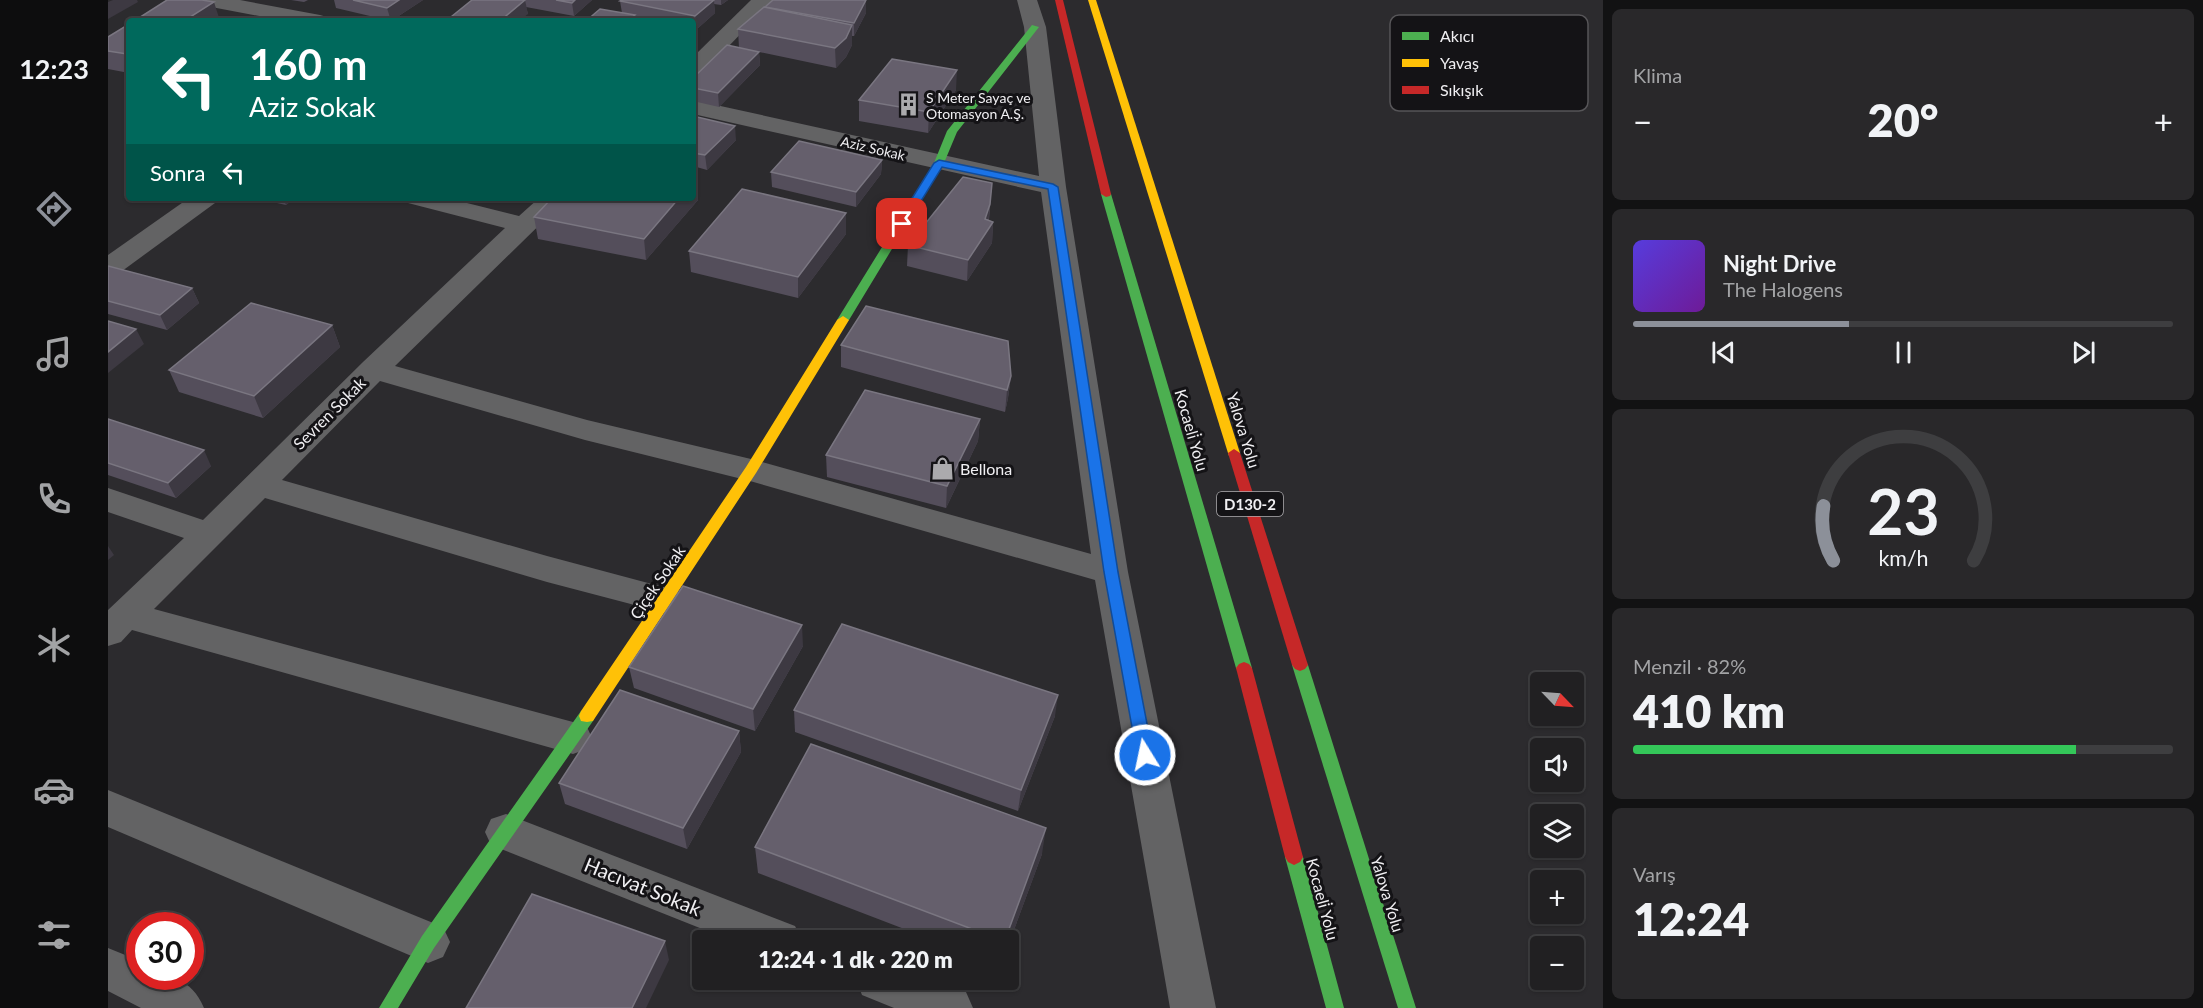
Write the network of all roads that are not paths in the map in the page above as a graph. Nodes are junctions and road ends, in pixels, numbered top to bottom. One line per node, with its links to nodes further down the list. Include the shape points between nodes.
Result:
1 (206, 0): 6 (street)
2 (763, 0): 8 (street)
3 (1027, 0): 7 (street)
4 (1059, 0): 37 (main road, Kocaeli̇ Yolu / D130-2, via 1107,198 1227,607)
5 (1092, 0): 38 (main road, Yalova Yolu / D130-2)
6 (304, 18)
7 (1035, 27): 10 (main road, Çiçek Sokak, via 952,131); 11 (street)
8 (696, 67)
9 (696, 108): 10 (street, Aziz Sokak)
10 (939, 163): 11 (street, Aziz Sokak); 19 (main road, Çiçek Sokak)
11 (1053, 187): 23 (street)
12 (201, 201): 16 (street)
13 (429, 201): 15 (street)
14 (551, 201): 15 (street, Sevren Sokak)
15 (524, 225): 18 (street, Sevren Sokak)
16 (120, 246): 17 (street)
17 (108, 268)
18 (374, 369): 19 (street, via 585,430); 20 (street, Sevren Sokak)
19 (752, 470): 23 (street); 24 (main road, Çiçek Sokak)
20 (259, 485): 22 (street, Sevren Sokak); 24 (street)
21 (108, 500): 22 (street)
22 (209, 534): 25 (street, Sevren Sokak)
23 (1111, 572): 36 (street)
24 (665, 600): 26 (main road, Çiçek Sokak)
25 (117, 624): 26 (street)
26 (573, 738): 28 (main road, Çiçek Sokak)
27 (108, 808): 30 (street)
28 (506, 832): 29 (street, Hacıvat Sokak); 30 (main road, Çiçek Sokak)
29 (755, 930)
30 (428, 942): 34 (main road, Çiçek Sokak)
31 (108, 969): 33 (street)
32 (904, 990): 35 (street)
33 (181, 1008)
34 (388, 1008)
35 (950, 1008)
36 (1193, 1008)
37 (1335, 1008)
38 (1407, 1008)

